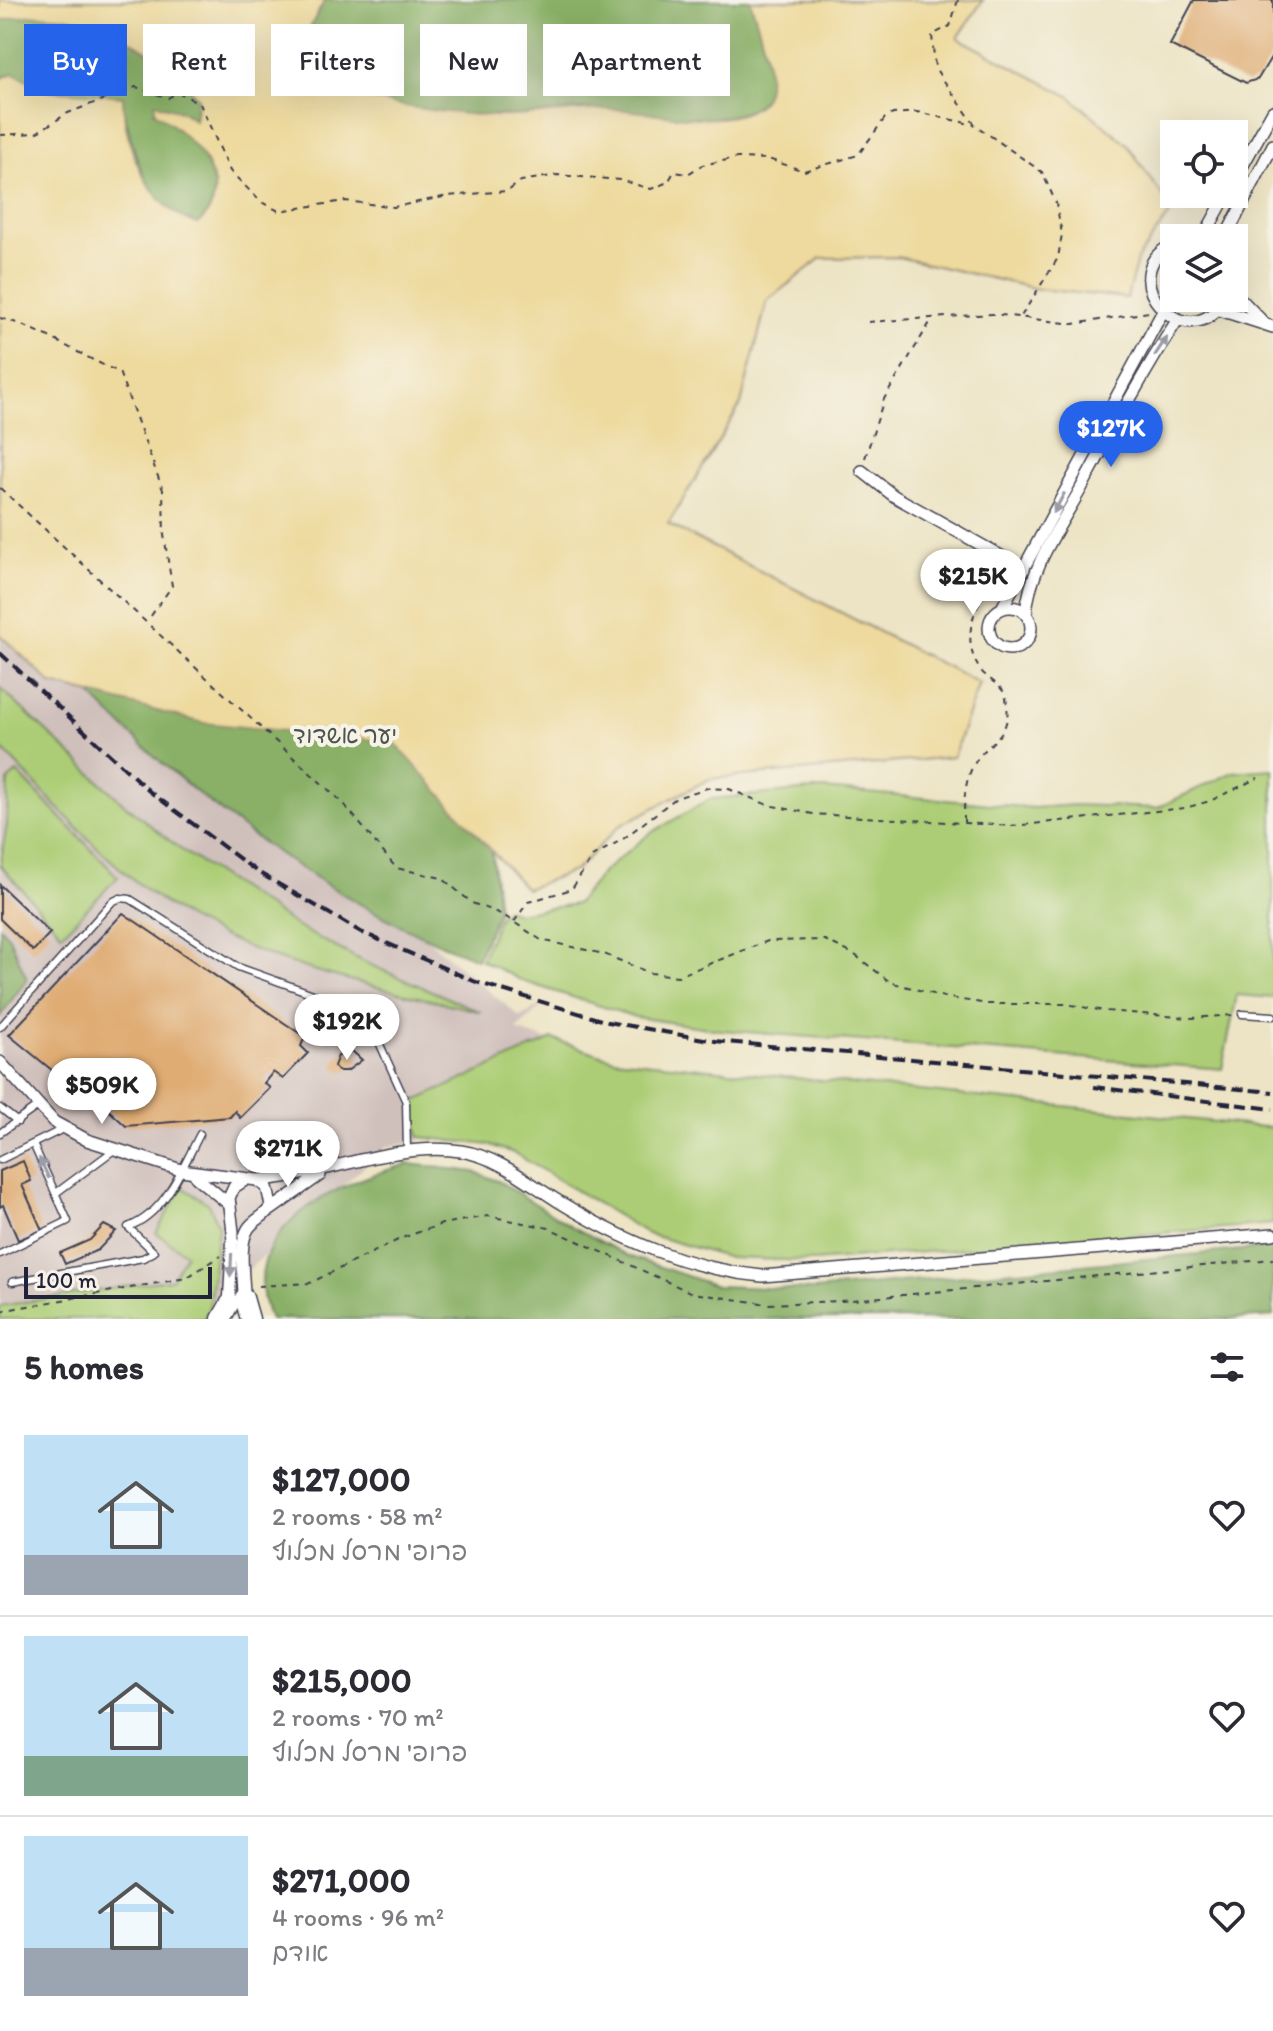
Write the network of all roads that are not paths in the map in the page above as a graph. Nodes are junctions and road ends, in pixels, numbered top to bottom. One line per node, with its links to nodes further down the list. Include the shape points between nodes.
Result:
1 (1273, 111): 3 (street)
2 (1273, 145): 4 (street)
3 (1248, 156)
4 (1232, 224)
5 (1160, 253): 6 (street, via 1150,272 1151,293)
6 (1160, 306)
7 (1248, 306): 13 (street)
8 (1162, 312): 15 (street, one-way to 15)
9 (1165, 312): 12 (street)
10 (1212, 312): 12 (street, via 1199,320)
11 (1227, 312): 13 (street)
12 (1178, 319): 17 (street, one-way to 12, via 1030,588 1047,550)
13 (1268, 325)
14 (862, 471): 15 (street, via 894,496)
15 (1024, 569): 16 (street)
16 (1002, 608): 17 (street, via 1015,607); 17 (street, via 989,624 991,638 1001,648 1015,649 1027,641 1031,627)
17 (1026, 614)
18 (1242, 1014): 19 (lane)
19 (1273, 1016)
20 (0, 1027): 32 (lane, via 112,902 130,899 238,967 367,1018 406,1102)
21 (0, 1062): 23 (street)
22 (0, 1074): 23 (street)
23 (19, 1087): 24 (street)
24 (38, 1106): 26 (lane); 27 (street)
25 (0, 1108): 26 (lane)
26 (18, 1122): 28 (lane)
27 (65, 1128): 30 (lane); 31 (street)
28 (0, 1133)
29 (200, 1134): 34 (lane)
30 (33, 1144): 33 (lane); 37 (lane, one-way to 30)
31 (115, 1149): 34 (street); 37 (lane)
32 (407, 1151): 35 (street); 41 (street, via 461,1151 498,1162 643,1247 737,1274 787,1276)
33 (0, 1160)
34 (181, 1170): 36 (street); 38 (street, via 204,1180); 43 (lane, via 155,1211 128,1227 154,1252)
35 (330, 1171): 36 (street); 39 (street)
36 (251, 1180): 38 (street, via 231,1192); 39 (street, via 271,1193)
37 (56, 1193): 42 (lane, via 68,1221)
38 (231, 1208): 40 (street, via 241,1219); 44 (street, one-way to 44)
39 (268, 1212): 40 (street)
40 (257, 1221): 44 (street, via 248,1230)
41 (1273, 1234)
42 (0, 1254)
43 (12, 1282)
44 (231, 1310): 45 (street); 46 (highway)
45 (244, 1319)
46 (250, 1319)

